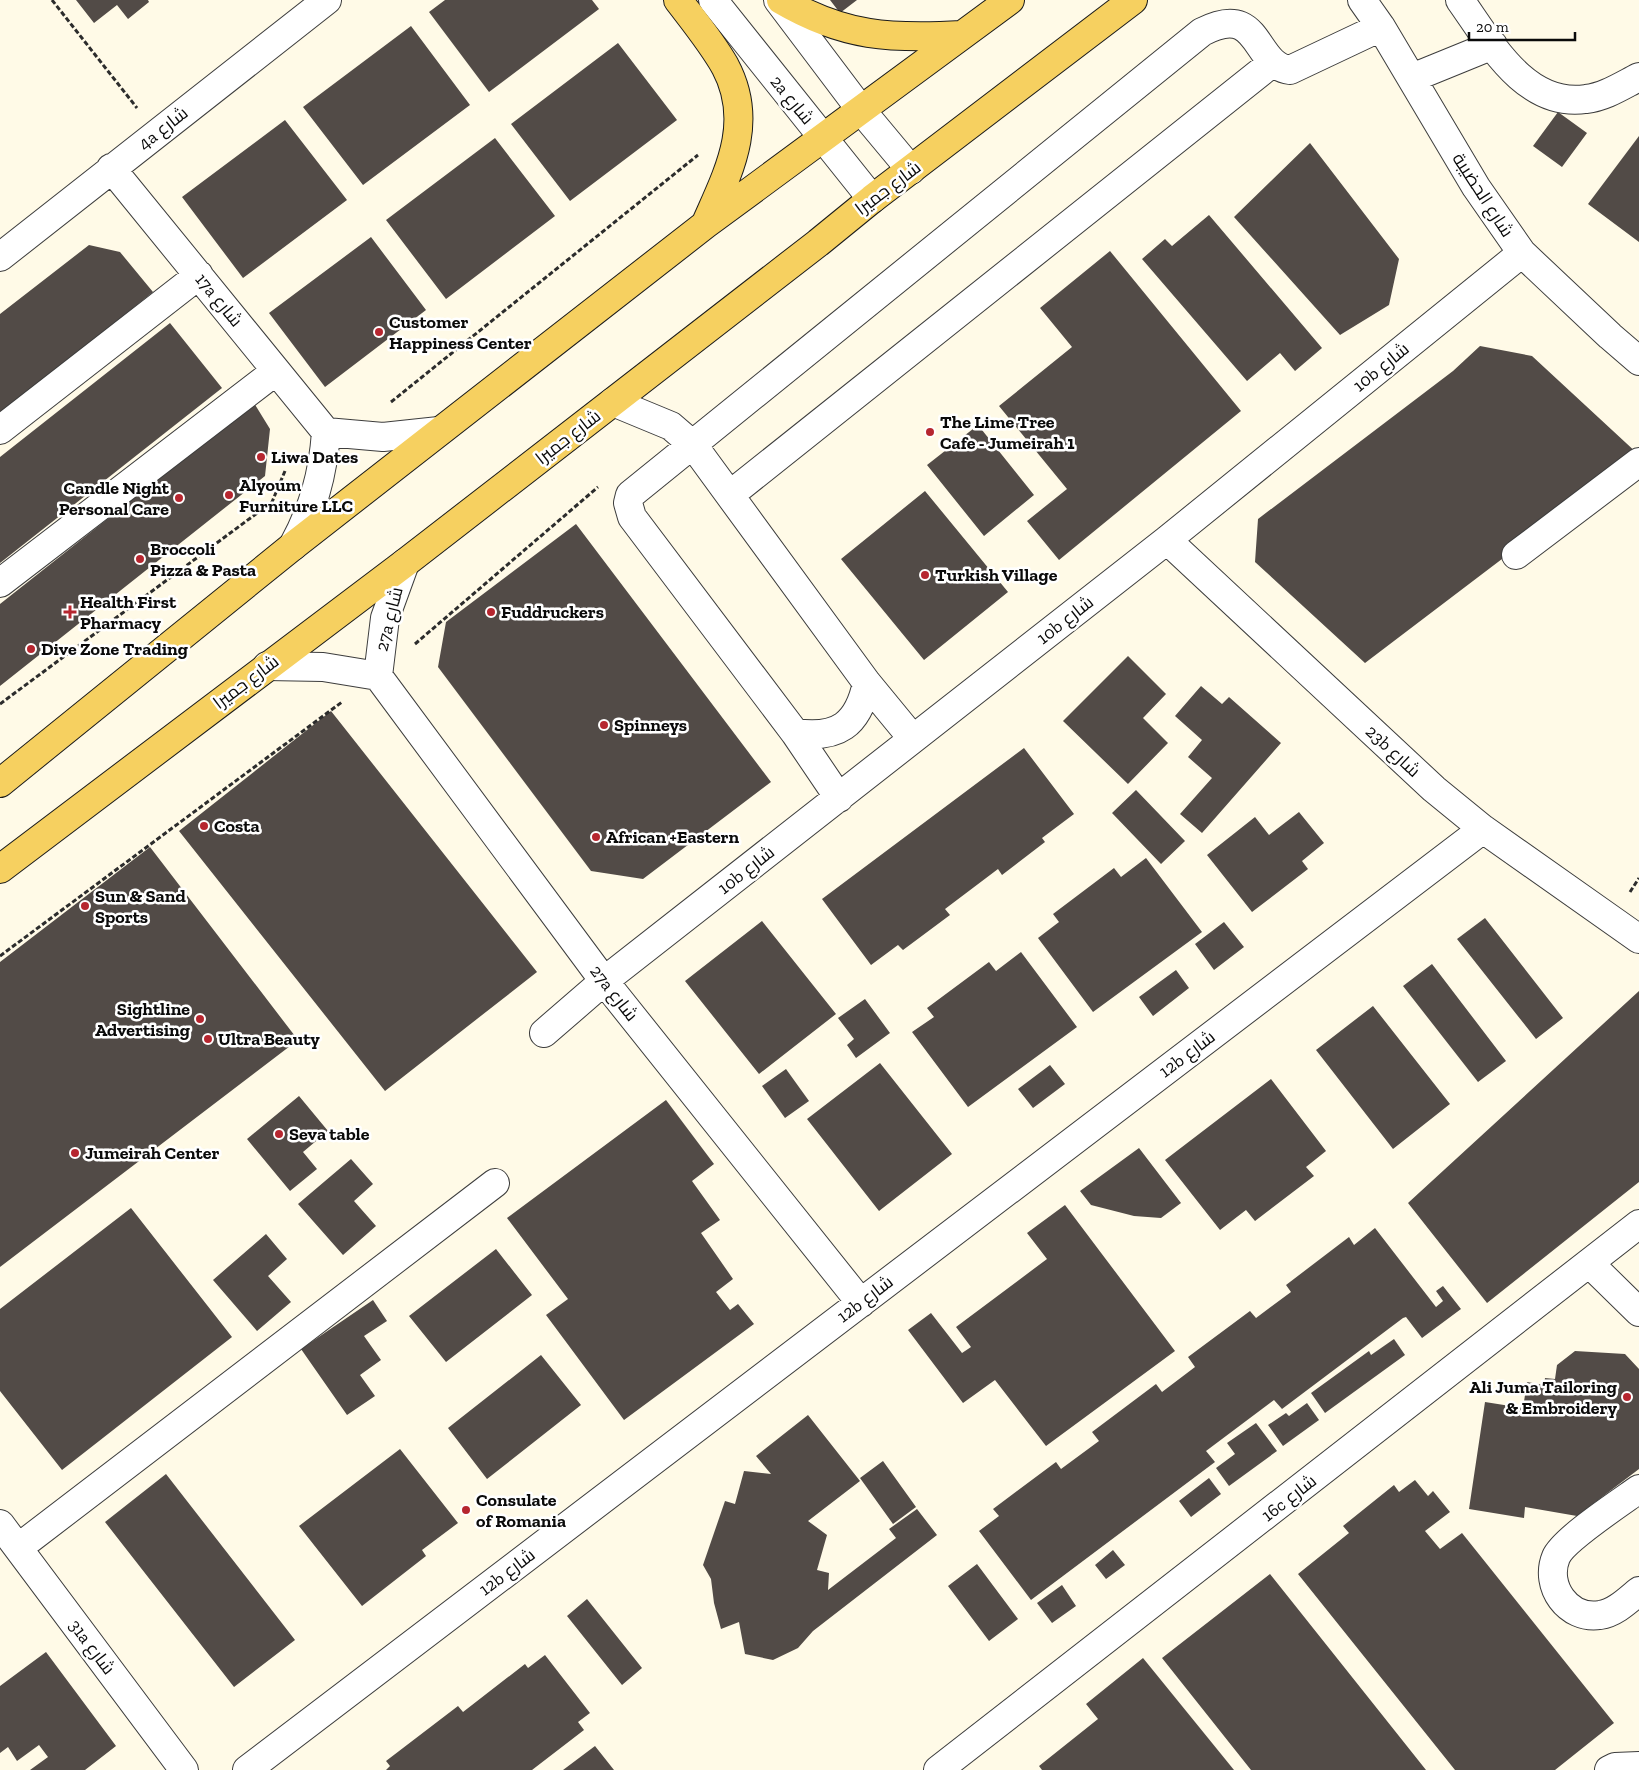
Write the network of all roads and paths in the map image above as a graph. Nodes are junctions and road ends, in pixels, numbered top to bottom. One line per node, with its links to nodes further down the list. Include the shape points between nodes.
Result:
1 (52, 0): 17 (path)
2 (327, 0): 17 (street, 4a شارع)
3 (678, 0): 22 (main road, via 725,66 736,93 737,147)
4 (713, 0): 18 (street, 2a شارع)
5 (780, 0): 11 (main road, via 836,26 868,34 899,38); 16 (street)
6 (1010, 0): 11 (main road)
7 (1133, 0): 20 (main road, شارع جميرا)
8 (1362, 0): 10 (street, شارع الحضيبة)
9 (1460, 0): 12 (street)
10 (1382, 27): 13 (street, via 1290,70); 15 (street, شارع الحضيبة)
11 (962, 35): 16 (main road)
12 (1492, 45): 14 (street, via 1522,80 1542,92 1564,99 1586,100); 15 (street)
13 (1272, 63): 32 (street, via 1254,34 1242,27 1228,24 1202,32); 34 (street)
14 (1639, 77)
15 (1412, 78): 23 (street, شارع الحضيبة, via 1471,178)
16 (861, 110): 18 (main road); 20 (street)
17 (156, 132): 19 (street, 4a شارع)
18 (823, 138): 21 (street, 2a شارع); 22 (main road)
19 (111, 168): 24 (street, 4a شارع); 25 (street, 17a شارع)
20 (911, 170): 21 (main road, شارع جميرا)
21 (872, 199): 28 (main road, شارع جميرا)
22 (706, 224): 30 (main road)
23 (1522, 253): 26 (street, شارع الحضيبة); 35 (street, 10b شارع)
24 (0, 257)
25 (199, 276): 27 (street, 17a شارع); 29 (street)
26 (1639, 361)
27 (276, 371): 31 (street, 17a شارع); 39 (street)
28 (613, 402): 32 (street, via 671,426); 38 (main road, شارع جميرا)
29 (0, 430)
30 (439, 431): 31 (street, via 383,436); 36 (main road)
31 (326, 432): 36 (street, via 318,492 308,520)
32 (693, 445): 34 (street); 43 (street, via 635,489 628,502 629,510)
33 (1639, 462): 37 (street)
34 (731, 494): 42 (street)
35 (1167, 540): 44 (street, 10b شارع); 47 (street, 23b شارع, via 1434,789)
36 (293, 546): 45 (main road)
37 (1516, 555)
38 (405, 563): 40 (main road, شارع جميرا); 41 (street, 27a شارع, via 385,618)
39 (0, 583)
40 (267, 666): 41 (street, 27a شارع, via 323,667); 48 (main road, شارع جميرا)
41 (378, 676): 50 (street, 27a شارع)
42 (868, 684): 43 (street, via 863,703 852,720 835,731 815,736); 44 (street)
43 (795, 733): 46 (street)
44 (913, 739): 46 (street, 10b شارع)
45 (0, 782)
46 (839, 798): 50 (street, 10b شارع)
47 (1483, 829): 49 (street, 23b شارع); 55 (street, 12b شارع)
48 (0, 869)
49 (1639, 939)
50 (604, 981): 51 (street, 10b شارع); 55 (street, 27a شارع)
51 (544, 1033)
52 (496, 1183): 59 (street)
53 (1639, 1224): 54 (street, 16c شارع)
54 (1590, 1264): 56 (street); 64 (street, 16c شارع)
55 (861, 1302): 63 (street, 12b شارع)
56 (1639, 1312)
57 (1639, 1489): 60 (street, via 1571,1540 1556,1556 1552,1579 1560,1599 1577,1613 1600,1615 1620,1606)
58 (0, 1524): 59 (street, 31a شارع)
59 (18, 1548): 62 (street, 31a شارع)
60 (1639, 1591)
61 (1639, 1766): 65 (street)
62 (184, 1770)
63 (247, 1770)
64 (938, 1770)
65 (1609, 1770)

